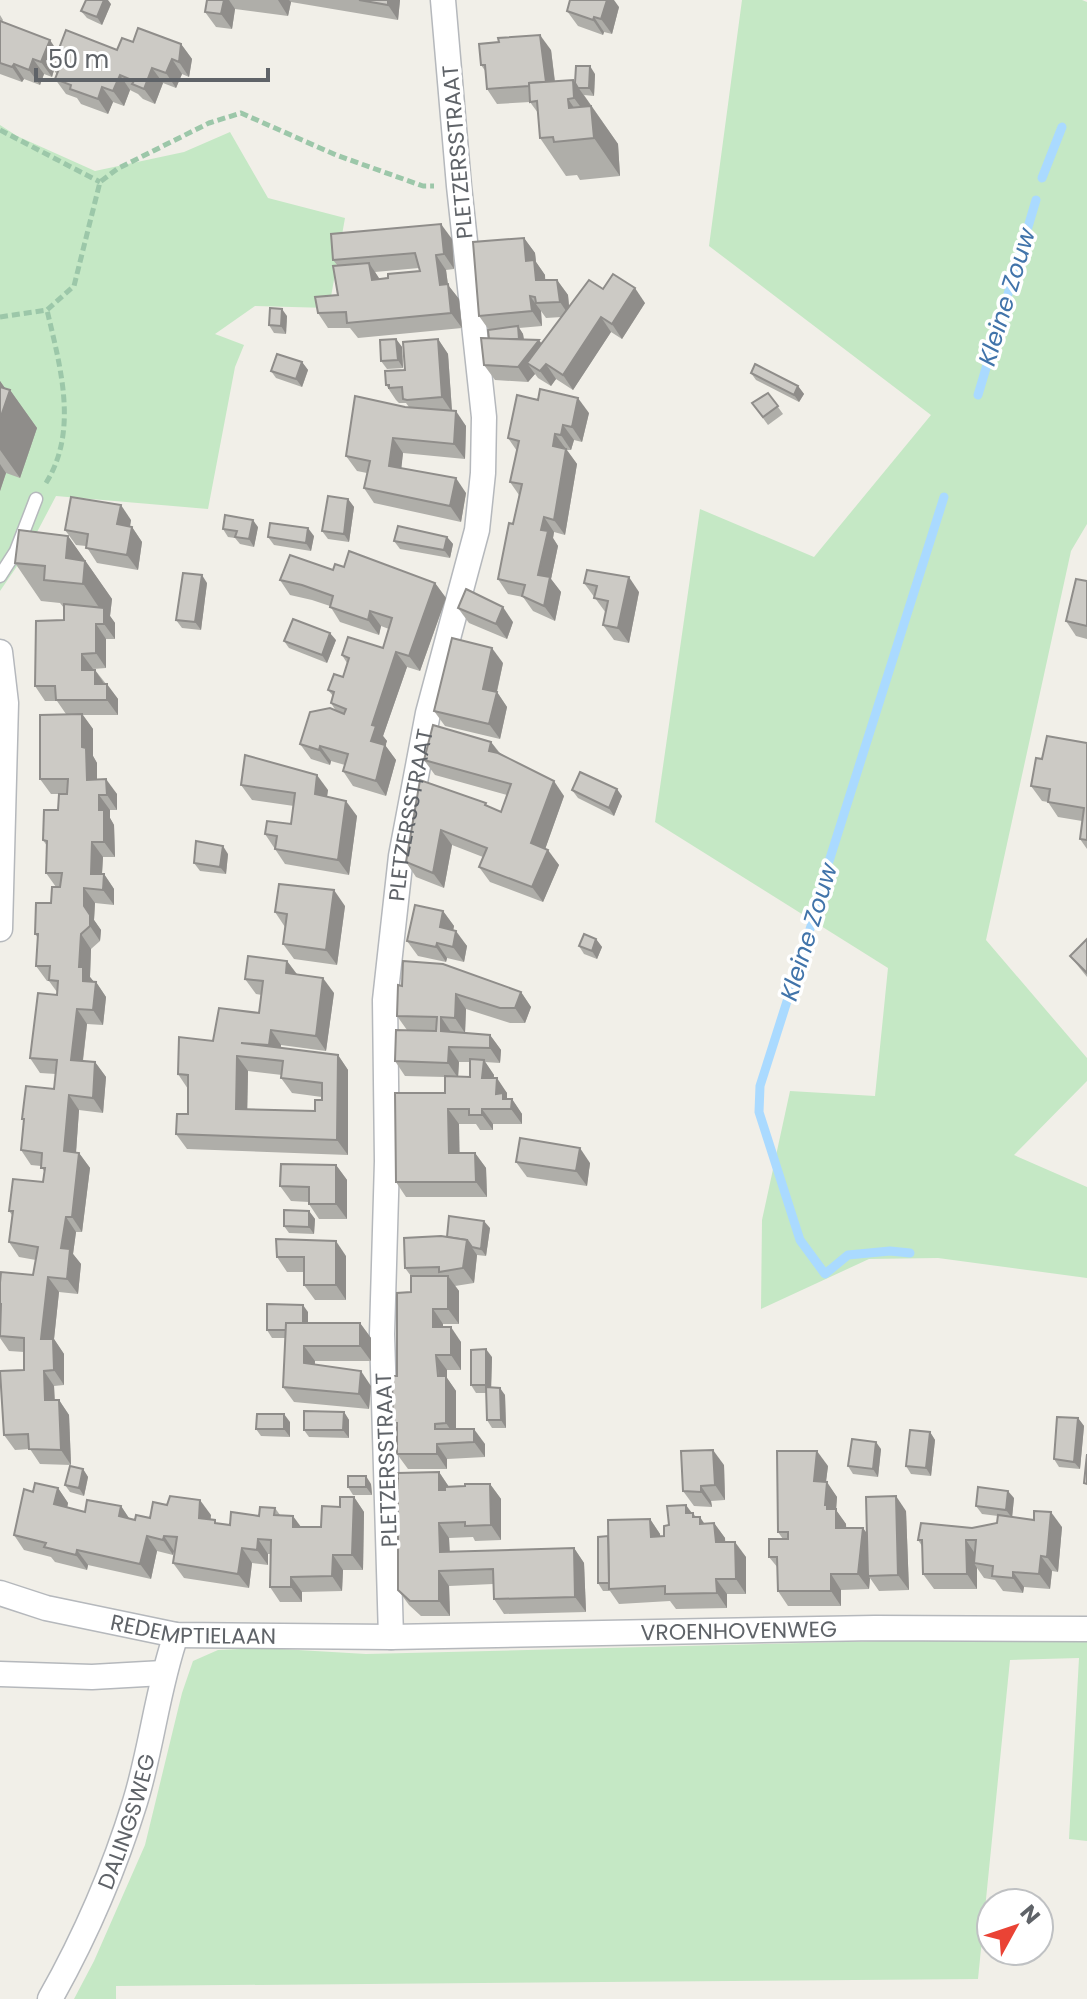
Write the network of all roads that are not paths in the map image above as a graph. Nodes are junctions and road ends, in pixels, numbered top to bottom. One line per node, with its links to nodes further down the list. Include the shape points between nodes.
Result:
1 (443, 0): 10 (street, PLETZERSSTRAAT, via 484,417 483,473 477,530 428,713 385,1000 382,1334)
2 (36, 499): 3 (lane)
3 (0, 576)
4 (0, 652): 5 (street, via 6,703)
5 (0, 918): 6 (street)
6 (0, 929)
7 (0, 1593): 9 (street, REDEMPTIELAAN)
8 (1087, 1629): 10 (street, VROENHOVENWEG)
9 (176, 1635): 10 (street, REDEMPTIELAAN); 11 (street, DALINGSWEG)
10 (391, 1637)
11 (163, 1673): 12 (street); 13 (street, DALINGSWEG, via 136,1801 105,1886)
12 (0, 1674)
13 (50, 1999)

